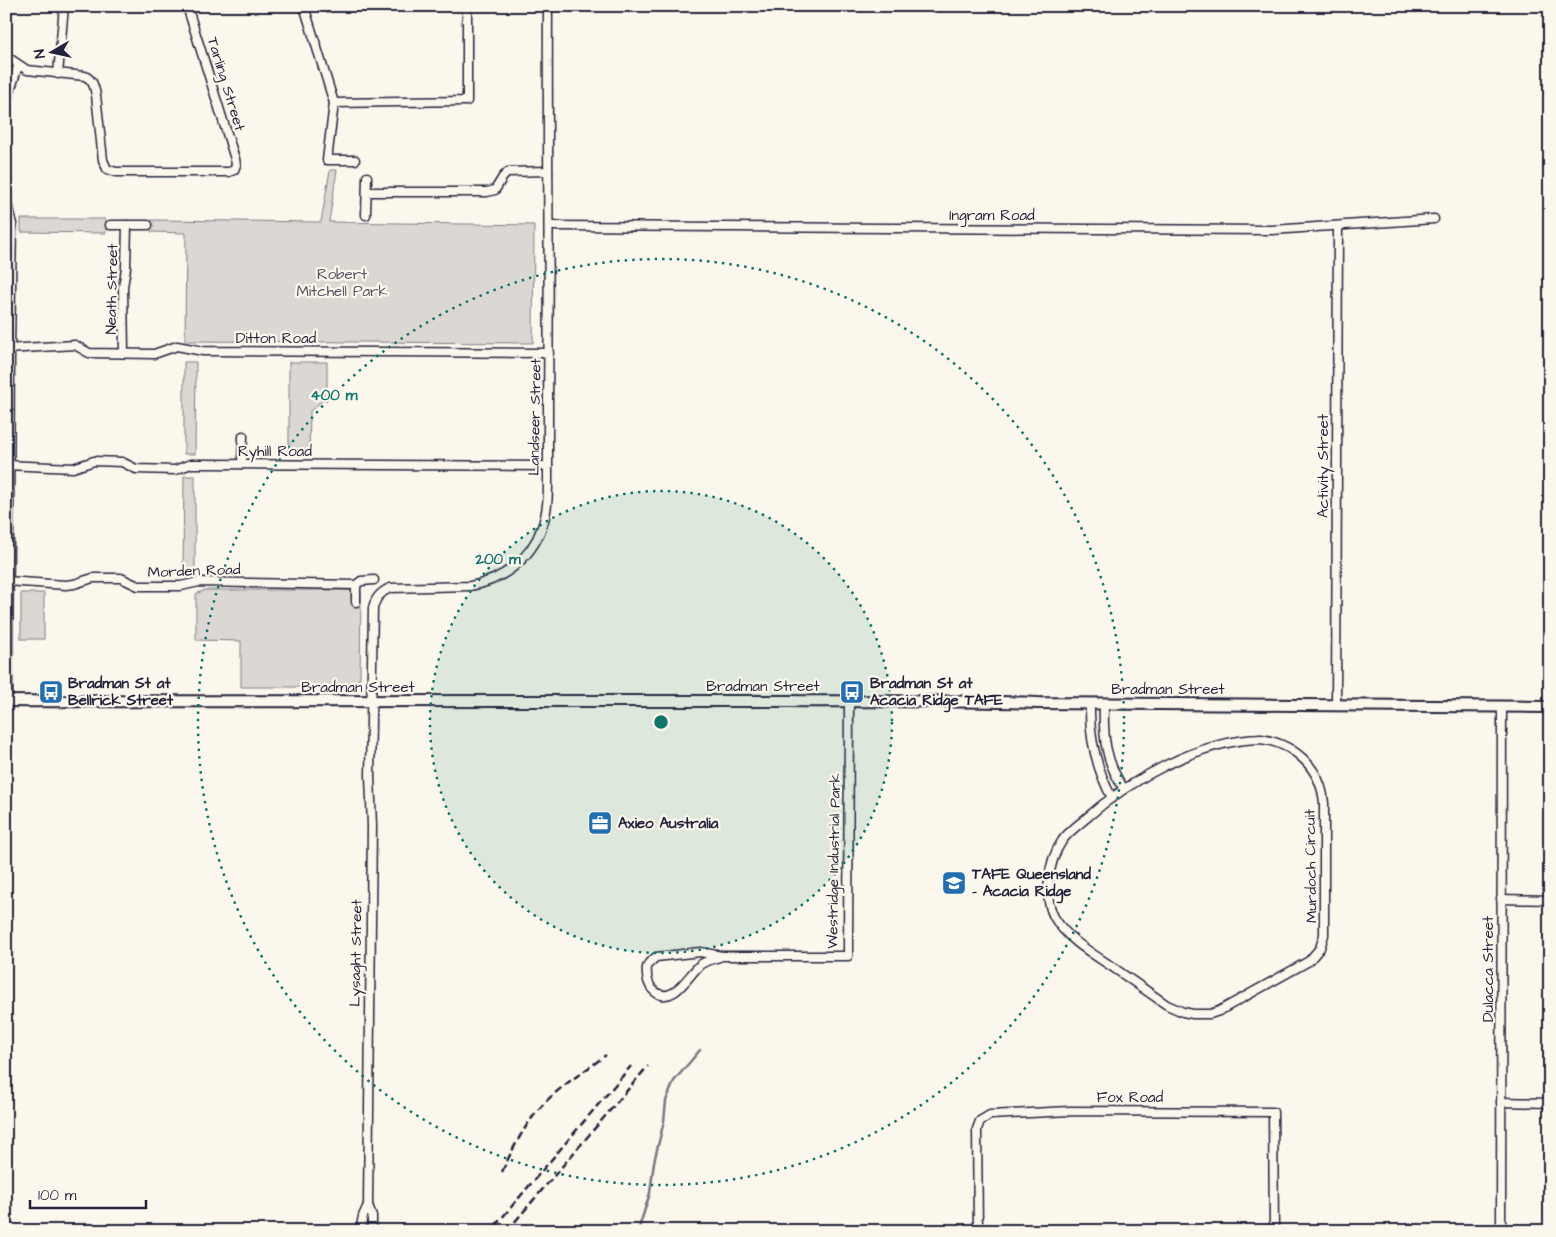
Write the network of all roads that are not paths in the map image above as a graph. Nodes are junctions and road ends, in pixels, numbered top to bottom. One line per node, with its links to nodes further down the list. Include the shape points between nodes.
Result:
1 (64, 6): 8 (street)
2 (187, 6): 8 (street, Tarling Street, via 235,159 234,170 107,170 102,160 94,84 85,76)
3 (304, 6): 9 (street)
4 (467, 6): 9 (street, via 467,101)
5 (548, 6): 12 (street, Landseer Street)
6 (6, 56): 7 (street)
7 (18, 66): 8 (street); 10 (street)
8 (58, 74)
9 (334, 103): 11 (street, via 327,160)
10 (6, 104)
11 (355, 160)
12 (548, 171): 14 (street, via 508,172 495,190 487,192); 21 (street, Landseer Street)
13 (367, 177): 14 (street)
14 (367, 192): 16 (street)
15 (6, 198): 23 (street, via 12,224)
16 (366, 214)
17 (1434, 219): 22 (street, Ingram Road)
18 (110, 225): 19 (street, Neath Street)
19 (127, 225): 20 (street, Neath Street); 24 (street, Neath Street, via 123,287)
20 (148, 225)
21 (549, 226): 22 (street, Ingram Road, via 1272,230); 25 (street, Landseer Street)
22 (1338, 226): 39 (street, Activity Street)
23 (8, 349): 24 (street, Ditton Road, via 75,345 89,353); 28 (street)
24 (124, 353): 25 (street, Ditton Road, via 154,354 177,346 202,351)
25 (549, 353): 29 (street, Landseer Street)
26 (242, 436): 27 (street)
27 (242, 464): 28 (street, Ryhill Road, via 191,464 175,470 136,470 122,462 94,461 73,468); 29 (street, Ryhill Road)
28 (8, 465): 31 (street)
29 (548, 466): 35 (street, Landseer Street, via 548,500 543,527 531,548 510,570 477,585 393,587 377,598 372,611)
30 (374, 580): 32 (street, Morden Road)
31 (7, 581): 32 (street, Morden Road, via 66,585 93,578 121,578 138,586 181,586 199,582); 34 (street)
32 (356, 585): 33 (street)
33 (356, 602)
34 (7, 701): 35 (main road, Bradman Street)
35 (371, 702): 36 (main road, Bradman Street); 49 (street, Lysaght Street)
36 (849, 702): 37 (main road, Bradman Street); 46 (street, Westridge Industrial Park, via 848,956)
37 (1090, 704): 38 (main road, Bradman Street); 43 (street, via 1094,751)
38 (1104, 704): 39 (main road, Bradman Street); 42 (street, via 1108,758)
39 (1336, 705): 40 (main road, Bradman Street)
40 (1502, 706): 41 (main road, Bradman Street); 44 (street, Dulacca Street)
41 (1550, 707)
42 (1124, 789): 43 (street, Murdoch Circuit); 43 (street, Murdoch Circuit, via 1174,762 1240,741 1278,743 1304,760 1320,782 1324,803 1325,928 1316,953 1302,966 1219,1012 1193,1014 1167,1005 1080,944 1064,930 1050,908 1047,891 1051,864 1063,840)
43 (1112, 798)
44 (1502, 900): 45 (street); 47 (street, Dulacca Street)
45 (1550, 900)
46 (722, 956): 46 (street, Westridge Industrial Park, via 702,964 680,989 670,994 660,994 649,984 647,967 656,957 700,952)
47 (1501, 1102): 48 (street); 54 (street, Dulacca Street)
48 (1550, 1103)
49 (368, 1205): 50 (street, Lysaght Street); 51 (street, Lysaght Street)
50 (360, 1231)
51 (372, 1231)
52 (978, 1231): 53 (street, Fox Road, via 977,1129 980,1121 990,1115 1079,1111 1273,1112)
53 (1274, 1231)
54 (1501, 1231)

